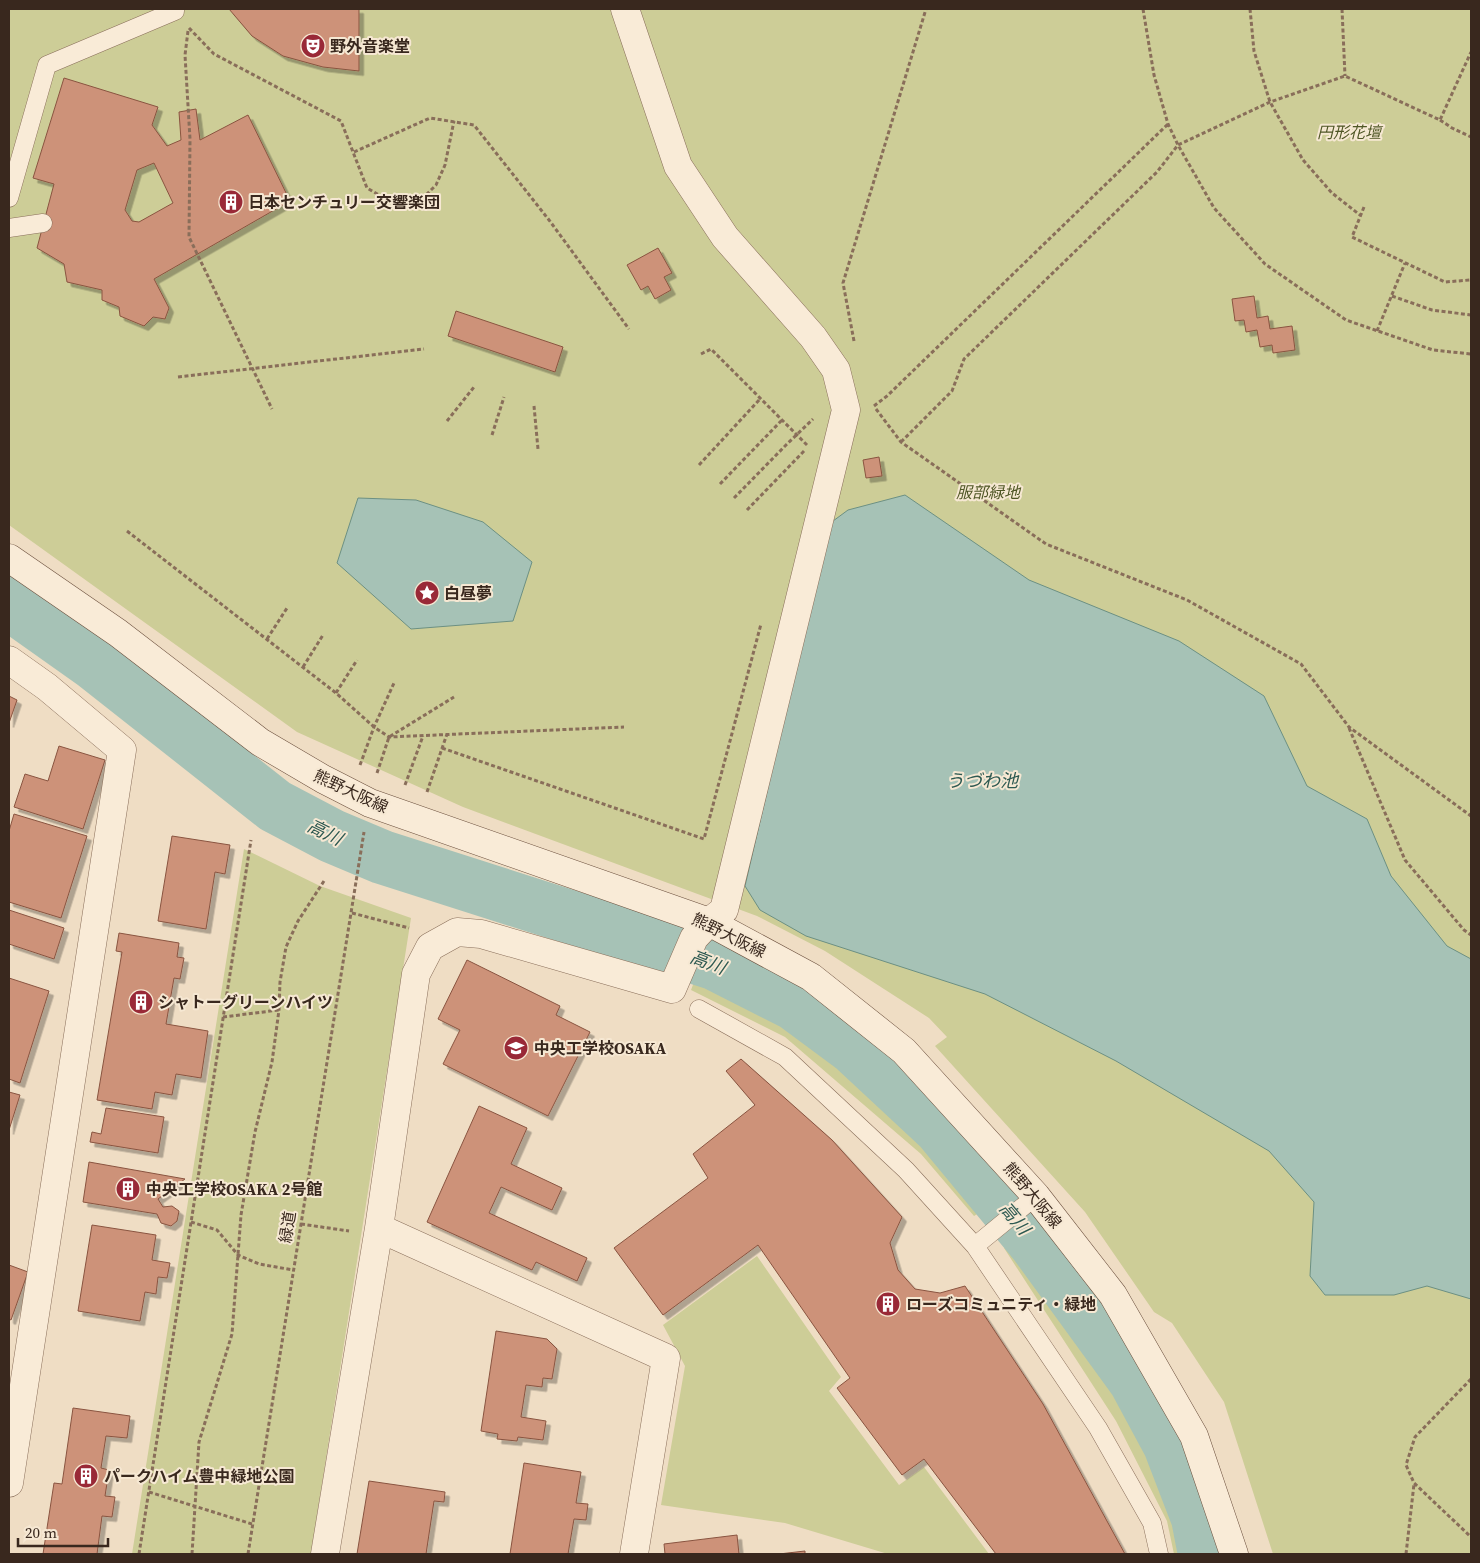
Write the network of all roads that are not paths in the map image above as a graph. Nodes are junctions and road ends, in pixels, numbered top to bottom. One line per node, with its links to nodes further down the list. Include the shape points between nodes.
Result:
1 (614, 9): 9 (street, via 670,170 717,244 806,345 826,374 834,410)
2 (625, 9): 9 (street, via 678,166 725,237 813,337 836,370 846,410 724,910)
3 (175, 10): 4 (lane, via 47,65)
4 (9, 198)
5 (43, 223): 6 (lane)
6 (9, 228)
7 (9, 558): 9 (street, 熊野大阪線, via 118,633 260,742 323,780 370,803)
8 (9, 660): 14 (street, via 47,687 122,750)
9 (701, 930): 11 (street, 熊野大阪線, via 811,977 904,1051); 12 (street, via 672,989 481,934 457,932 430,947 416,974)
10 (699, 1009): 13 (lane, via 785,1057 906,1170)
11 (1036, 1196): 13 (lane); 19 (street, 熊野大阪線, via 1114,1295 1194,1436)
12 (379, 1228): 16 (street); 17 (street, via 666,1358)
13 (975, 1246): 18 (lane, via 1098,1428 1152,1523)
14 (17, 1377): 15 (street)
15 (9, 1483)
16 (325, 1554)
17 (634, 1554)
18 (1159, 1554)
19 (1234, 1554)

